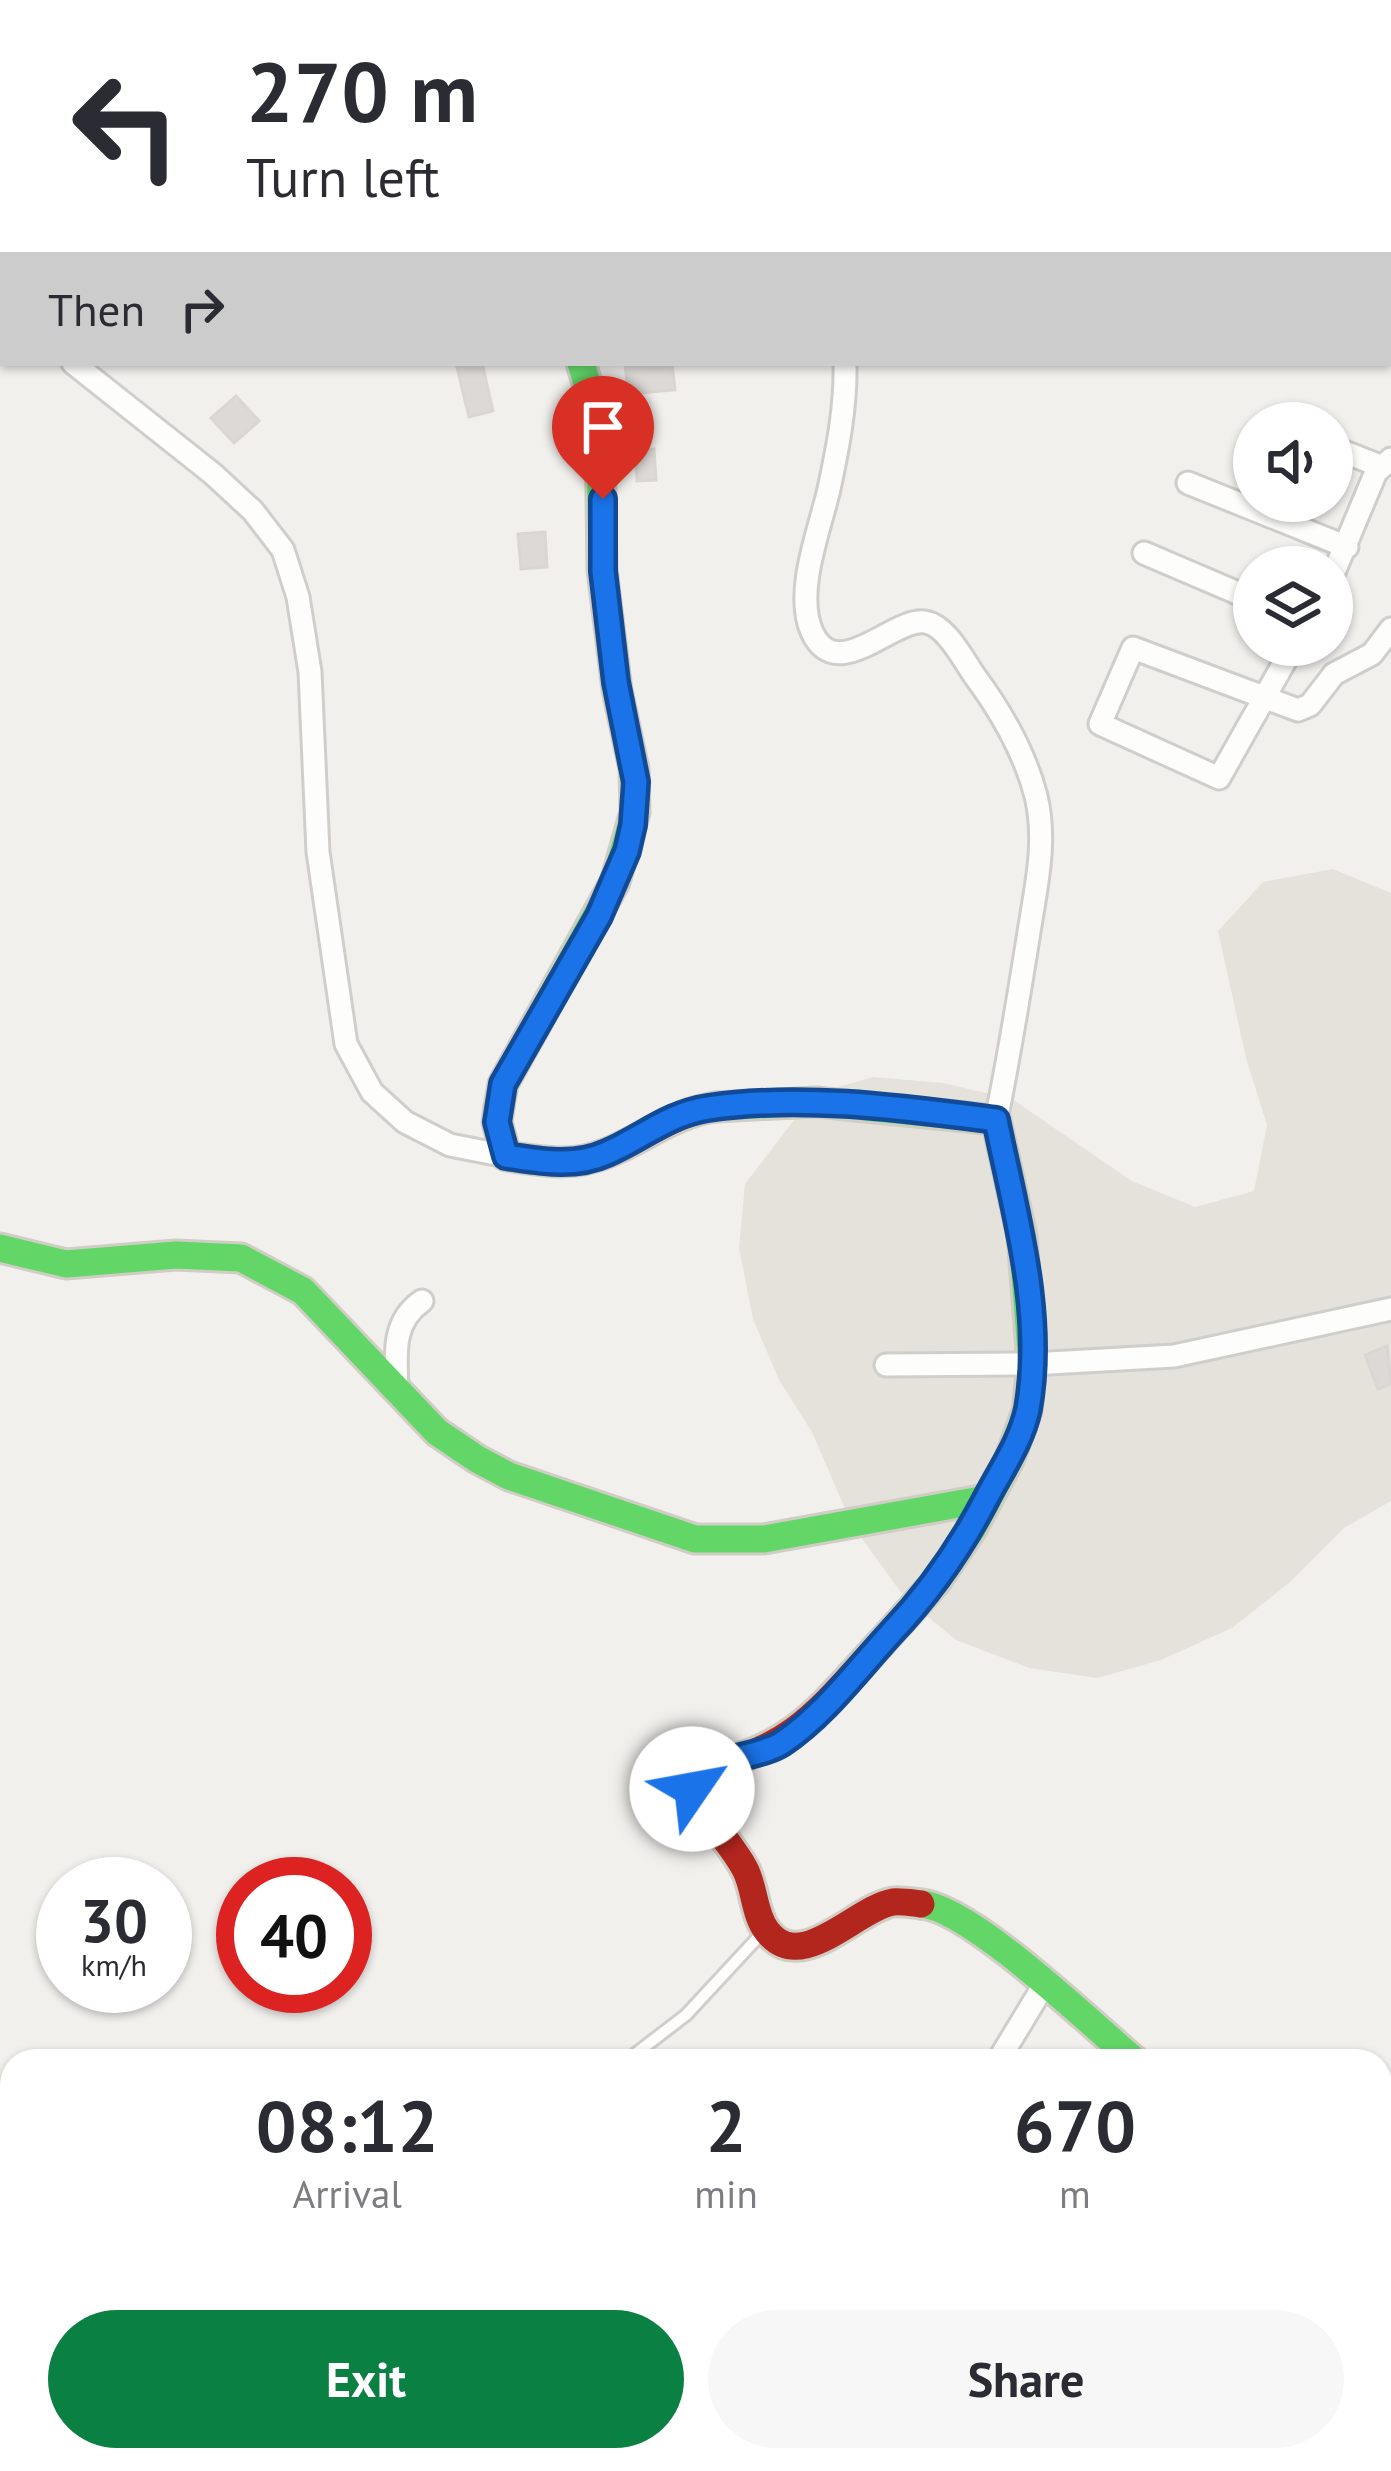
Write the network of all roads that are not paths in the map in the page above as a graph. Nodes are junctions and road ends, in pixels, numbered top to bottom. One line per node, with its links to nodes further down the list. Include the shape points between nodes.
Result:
1 (77, 366): 15 (street, via 213,474 283,550 310,672 318,852 346,1044 372,1092 405,1122 450,1145)
2 (582, 366): 15 (street, via 604,442 603,571 636,803 615,882 503,1084 497,1122)
3 (845, 366): 14 (street, via 843,418 809,578 814,636 838,652 913,624 933,626 986,690 1035,794 1041,853)
4 (1353, 453): 5 (street)
5 (1386, 463): 8 (street)
6 (1188, 483): 7 (street)
7 (1345, 546)
8 (1347, 546)
9 (1144, 553): 10 (street)
10 (1233, 591)
11 (1391, 629): 13 (street, via 1372,654 1334,674 1310,705 1298,710)
12 (1282, 666): 13 (street)
13 (1264, 699): 13 (street, via 1219,778 1100,724 1133,649)
14 (996, 1120): 15 (street, via 751,1104 690,1112 582,1160); 19 (street, via 1022,1236)
15 (506, 1156)
16 (0, 1247): 21 (street, via 66,1264 241,1258 304,1292)
17 (422, 1301): 21 (street, via 398,1329)
18 (1391, 1310): 19 (street, via 1174,1356)
19 (1032, 1364): 20 (street); 22 (street, via 1019,1437)
20 (886, 1365)
21 (397, 1389): 22 (street, via 437,1432 509,1476 695,1539 764,1539)
22 (986, 1499): 23 (street, via 936,1582 814,1717 765,1752 694,1776 693,1796 738,1855)
23 (765, 1930): 24 (street, via 782,1944 804,1947 891,1902 930,1904 969,1923); 25 (lane, via 686,2015)
24 (1044, 1985): 26 (street); 27 (street)
25 (642, 2049)
26 (1005, 2049)
27 (1121, 2049)

